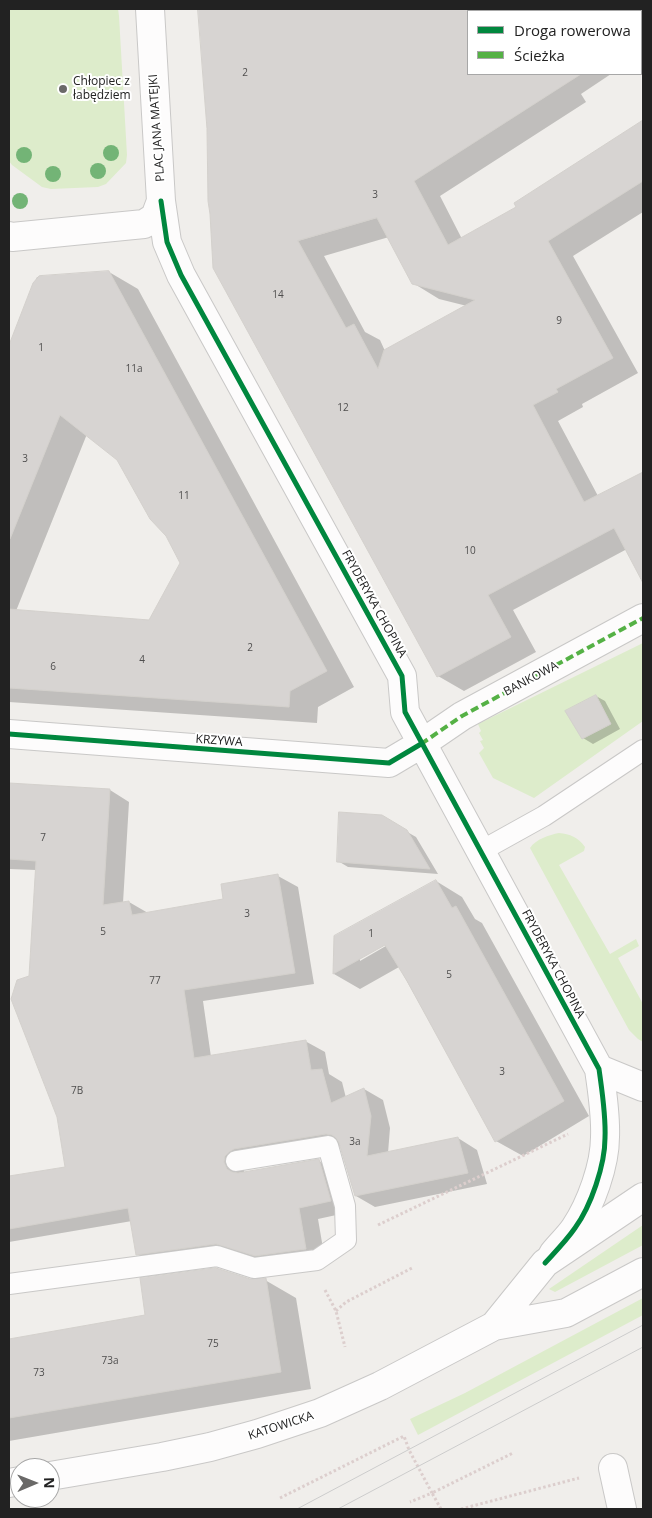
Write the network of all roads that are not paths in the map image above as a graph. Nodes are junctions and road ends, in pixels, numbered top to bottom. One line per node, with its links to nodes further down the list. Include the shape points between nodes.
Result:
1 (150, 9): 2 (street, PLAC JANA MATEJKI)
2 (162, 201): 3 (street, via 155,217 144,224); 6 (street, FRYDERYKA CHOPINA, via 167,242 181,275 402,676 405,712)
3 (9, 236)
4 (643, 618): 6 (street, BANKOWA, via 462,716)
5 (9, 734): 6 (street, KRZYWA, via 389,763)
6 (421, 744): 8 (street, FRYDERYKA CHOPINA)
7 (643, 750): 8 (lane, via 544,816)
8 (481, 851): 9 (street, FRYDERYKA CHOPINA)
9 (599, 1069): 10 (street); 13 (street, via 605,1138 602,1163 588,1205 575,1228)
10 (643, 1087)
11 (236, 1161): 15 (lane, via 328,1146 345,1206 346,1240 317,1260 254,1268 216,1256)
12 (643, 1197): 13 (street, KATOWICKA)
13 (545, 1263): 16 (street, KATOWICKA)
14 (643, 1272): 16 (street, KATOWICKA, via 566,1313)
15 (9, 1284)
16 (494, 1326): 18 (street, KATOWICKA, via 380,1386 302,1420 210,1447)
17 (612, 1468): 19 (street)
18 (60, 1474)
19 (622, 1509)

